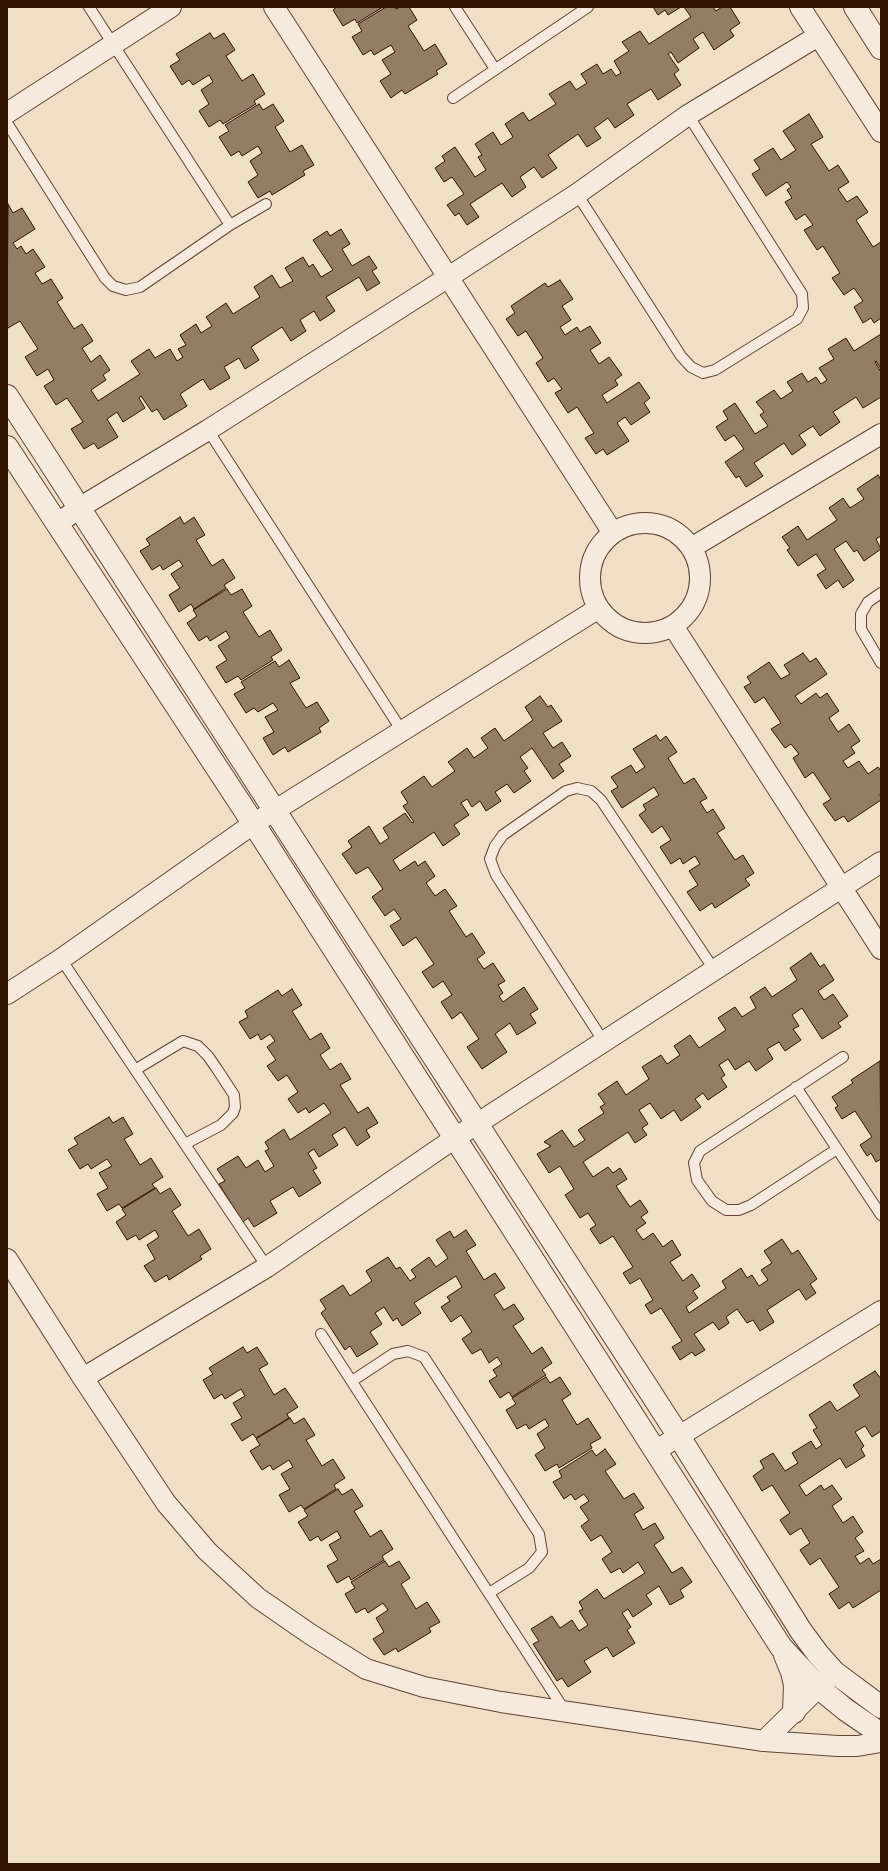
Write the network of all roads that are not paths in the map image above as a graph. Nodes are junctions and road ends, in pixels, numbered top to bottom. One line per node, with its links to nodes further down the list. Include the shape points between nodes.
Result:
1 (89, 7): 9 (lane)
2 (171, 7): 9 (street)
3 (274, 7): 20 (street)
4 (455, 7): 11 (lane)
5 (588, 7): 11 (lane)
6 (800, 7): 8 (street)
7 (855, 7): 10 (street)
8 (818, 36): 14 (street); 16 (street)
9 (113, 44): 13 (street); 19 (lane)
10 (881, 48)
11 (495, 70): 12 (lane)
12 (453, 98)
13 (7, 113)
14 (688, 116): 17 (street); 17 (lane, via 802,294 803,308 797,319 715,370 703,373 691,367 681,356)
15 (7, 123): 19 (lane, via 105,278 113,286 126,290 140,287)
16 (881, 132)
17 (577, 194): 20 (street)
18 (266, 204): 19 (lane)
19 (230, 225)
20 (447, 278): 22 (street); 27 (street)
21 (7, 396): 25 (street)
22 (208, 430): 25 (street); 33 (lane)
23 (881, 434): 28 (street)
24 (7, 447): 26 (street)
25 (79, 508): 26 (street); 34 (street)
26 (57, 524): 35 (street)
27 (613, 533): 28 (street, via 629,525 646,523 664,526 679,535); 30 (street, via 600,546 592,563 590,582 594,600)
28 (691, 548): 31 (street, via 698,565 700,582 695,600 686,615)
29 (881, 593): 32 (lane, via 868,602 861,614 861,629)
30 (599, 608): 31 (street, via 604,616 619,627 636,633 655,632); 33 (street)
31 (673, 626): 37 (street)
32 (881, 663)
33 (402, 731): 34 (street)
34 (275, 811): 35 (street); 46 (street)
35 (253, 824): 39 (street); 47 (street)
36 (881, 862): 37 (street)
37 (842, 888): 38 (street); 40 (street)
38 (881, 949)
39 (61, 959): 41 (street); 44 (lane)
40 (715, 971): 42 (street); 42 (lane, via 601,800 591,791 577,788 566,791 503,835 490,859 496,875)
41 (7, 994)
42 (604, 1042): 46 (street)
43 (842, 1057): 45 (lane)
44 (135, 1070): 48 (lane); 48 (lane, via 183,1041 198,1046 217,1069 234,1095 233,1114 221,1125)
45 (796, 1087): 49 (lane); 49 (lane, via 700,1151 694,1164 697,1180 712,1201 726,1210 739,1210)
46 (478, 1124): 47 (street); 57 (street)
47 (455, 1138): 52 (street); 58 (street)
48 (184, 1144): 52 (lane)
49 (837, 1149): 50 (lane)
50 (881, 1215)
51 (7, 1259): 55 (street)
52 (267, 1267): 55 (street)
53 (881, 1311): 57 (street)
54 (321, 1334): 56 (lane)
55 (83, 1378): 64 (street, via 166,1503 207,1551 258,1598 310,1634 366,1669 424,1687)
56 (352, 1381): 59 (lane); 59 (lane, via 393,1354 408,1352 424,1357 539,1534 542,1552 529,1568)
57 (678, 1436): 58 (street); 61 (street, via 801,1630)
58 (655, 1451): 60 (street)
59 (489, 1593): 64 (lane)
60 (781, 1647): 62 (street); 65 (street, via 793,1678)
61 (834, 1672): 62 (street); 63 (street)
62 (819, 1688): 65 (street); 66 (street)
63 (881, 1707)
64 (565, 1711): 67 (street)
65 (794, 1712): 67 (street)
66 (881, 1734)
67 (764, 1741): 68 (street, via 838,1746)
68 (881, 1742)

